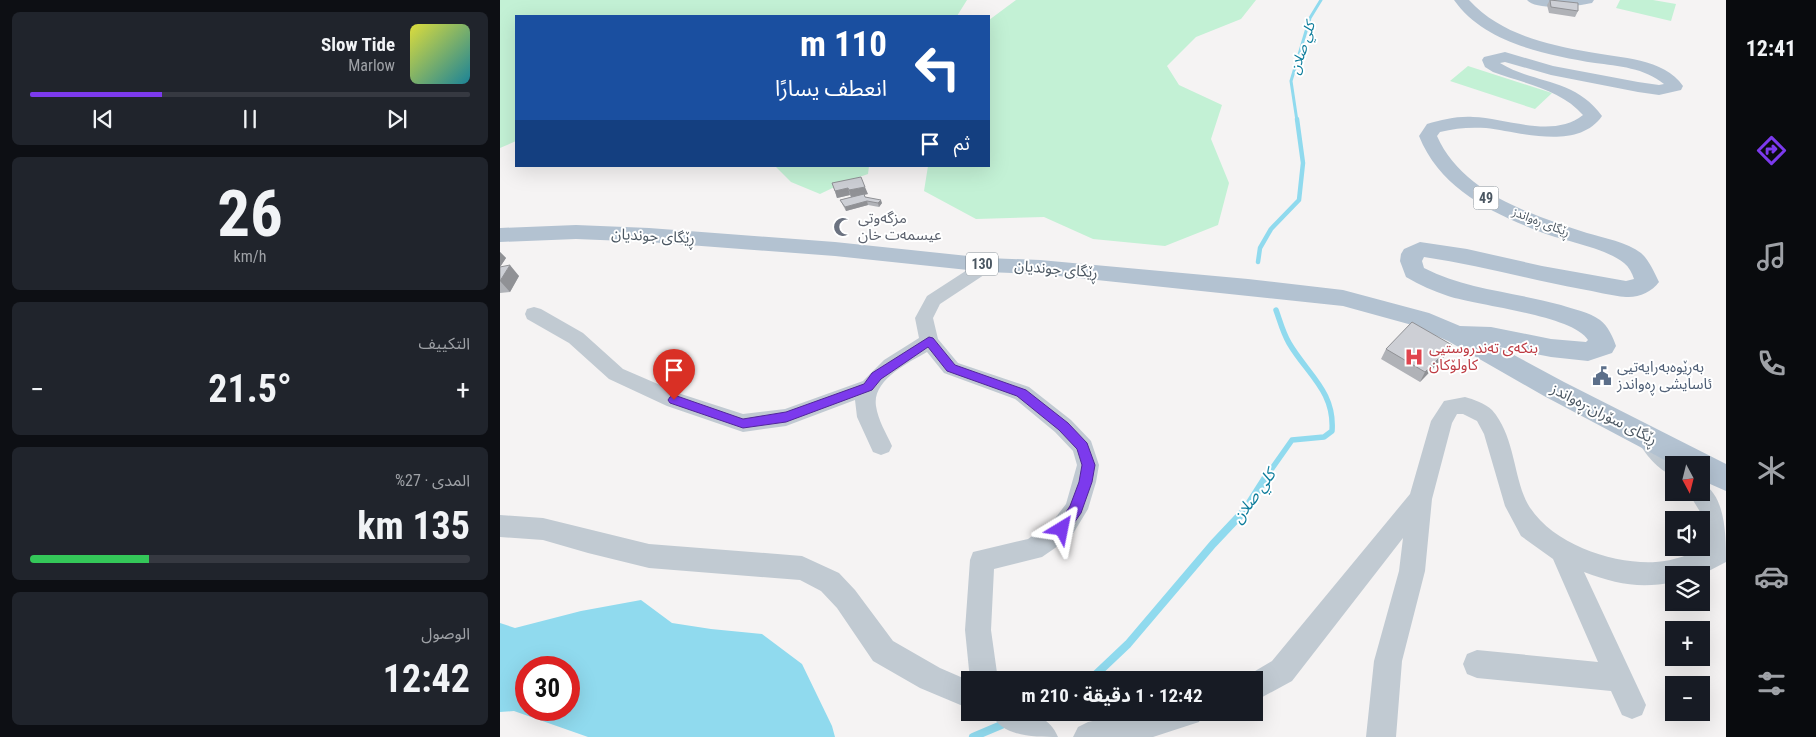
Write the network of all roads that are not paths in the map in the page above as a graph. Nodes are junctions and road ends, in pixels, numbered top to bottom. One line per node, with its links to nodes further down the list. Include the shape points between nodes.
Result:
1 (1461, 0): 7 (main road, ڕێگای ڕەواندز / 49, via 1474,13 1505,33 1548,47 1642,68 1660,74 1675,86 1659,90 1593,79 1505,57 1490,60 1490,64 1499,69 1566,94 1584,105 1593,116 1588,123 1572,129 1548,132 1472,122 1433,128 1428,136 1436,155 1469,189 1496,204 1546,227 1633,258 1647,282 1626,289 1420,249 1412,254 1414,272 1430,282 1591,326 1603,346 1588,352 1491,336)
2 (1534, 0): 3 (main road, via 1567,3)
3 (1587, 0)
4 (500, 235): 5 (main road, ڕێگای جوندیان / 130, via 576,232 649,235)
5 (987, 265): 7 (main road, ڕێگای جوندیان / 130, via 1040,267 1343,298 1412,317); 8 (street, via 933,300 924,318)
6 (534, 314): 9 (street, via 576,338 616,374 674,400 743,424 786,417)
7 (1457, 335): 10 (main road, ڕێگای سۆران-ڕەواندز)
8 (929, 341): 9 (street, via 876,376); 20 (street, via 951,368 1022,393 1083,447 1088,465 1076,509 1062,529 1033,548 982,560 978,630)
9 (868, 387): 11 (street, via 865,399 867,412)
10 (1639, 432): 12 (street); 13 (main road, ڕێگای سۆران-ڕەواندز)
11 (881, 446)
12 (1665, 458)
13 (1726, 478)
14 (1420, 499): 17 (street, via 1442,421 1451,407 1465,405 1484,415 1494,432 1513,499 1530,528); 22 (street, via 1282,671); 29 (street, via 1412,571 1388,661)
15 (1706, 501): 18 (street, via 1718,523)
16 (500, 526): 23 (street, via 543,529 649,556 802,568 830,582 883,651)
17 (1562, 550): 18 (street, via 1613,571 1656,574 1691,567); 21 (street)
18 (1722, 550)
19 (1476, 664): 21 (street)
20 (983, 671)
21 (1619, 678): 24 (street)
22 (1263, 682)
23 (961, 691)
24 (1632, 705)
25 (1018, 721): 27 (street)
26 (1158, 721): 28 (street)
27 (1043, 737)
28 (1088, 737)
29 (1381, 737)

